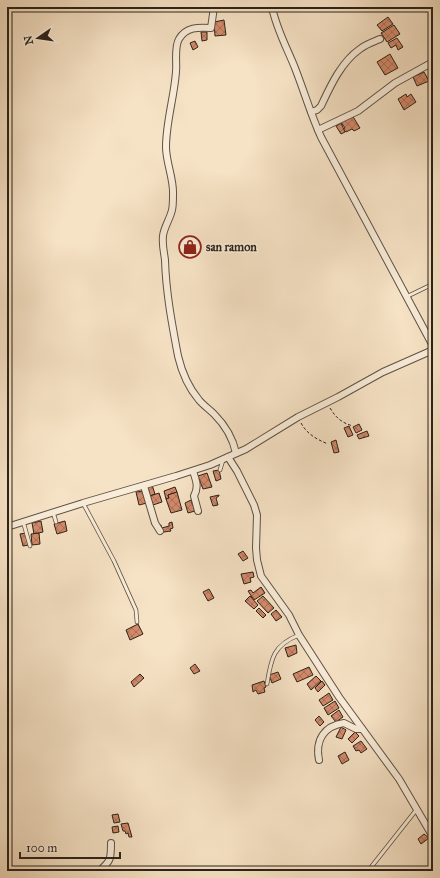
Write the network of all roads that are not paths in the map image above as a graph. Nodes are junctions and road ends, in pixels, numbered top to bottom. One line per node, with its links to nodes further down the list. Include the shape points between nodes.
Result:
1 (214, 7): 11 (street, via 211,28 188,30 178,40 176,47 176,74 166,137 166,150 172,175 172,210 163,242 170,317 183,373 199,400 216,416 228,433)
2 (272, 7): 5 (street)
3 (380, 39): 5 (street, via 352,56 336,78 321,106)
4 (433, 62): 6 (street, via 395,83 358,111)
5 (311, 112): 6 (street)
6 (318, 130): 8 (street)
7 (433, 284): 8 (lane)
8 (406, 296): 9 (street)
9 (433, 346)
10 (433, 350): 11 (street, via 383,372 298,417)
11 (236, 454): 12 (street)
12 (225, 459): 13 (lane); 14 (street); 25 (street, via 238,471 254,505 257,515 257,560 261,576 289,615)
13 (220, 470)
14 (193, 471): 15 (street); 17 (street, via 198,487 194,496)
15 (144, 486): 16 (street); 22 (street, via 155,523)
16 (83, 503): 18 (street); 24 (lane, via 117,568 136,610)
17 (198, 511)
18 (53, 512): 19 (street); 20 (lane)
19 (23, 521): 21 (street); 23 (lane)
20 (56, 522)
21 (7, 527)
22 (160, 531)
23 (30, 546)
24 (137, 622)
25 (299, 635): 26 (lane, via 284,642 273,656); 27 (street)
26 (267, 684)
27 (362, 729): 28 (street, via 344,723 330,727 323,734 318,749); 29 (street)
28 (319, 760)
29 (418, 809): 30 (street); 33 (lane)
30 (433, 837)
31 (112, 843): 32 (street, via 109,863)
32 (99, 871)
33 (368, 871)

